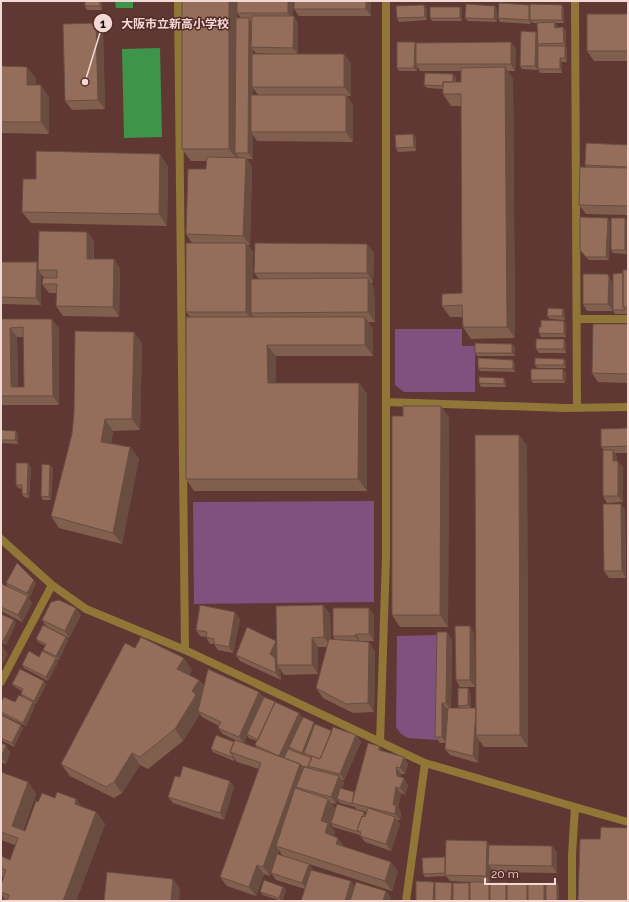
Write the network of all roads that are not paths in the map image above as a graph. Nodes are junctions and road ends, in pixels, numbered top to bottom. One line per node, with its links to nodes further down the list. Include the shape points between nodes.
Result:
1 (178, 1): 11 (street)
2 (386, 1): 6 (street)
3 (575, 1): 4 (street)
4 (576, 319): 5 (street); 7 (street)
5 (628, 319)
6 (386, 402): 7 (street); 13 (street, via 386,557)
7 (577, 408): 8 (street)
8 (628, 408)
9 (1, 539): 10 (street)
10 (52, 585): 11 (street, via 86,609); 12 (street)
11 (185, 650): 13 (street)
12 (1, 682)
13 (380, 742): 14 (street)
14 (425, 763): 15 (street); 17 (street)
15 (575, 807): 16 (street); 18 (street)
16 (628, 822)
17 (406, 901)
18 (572, 901)

